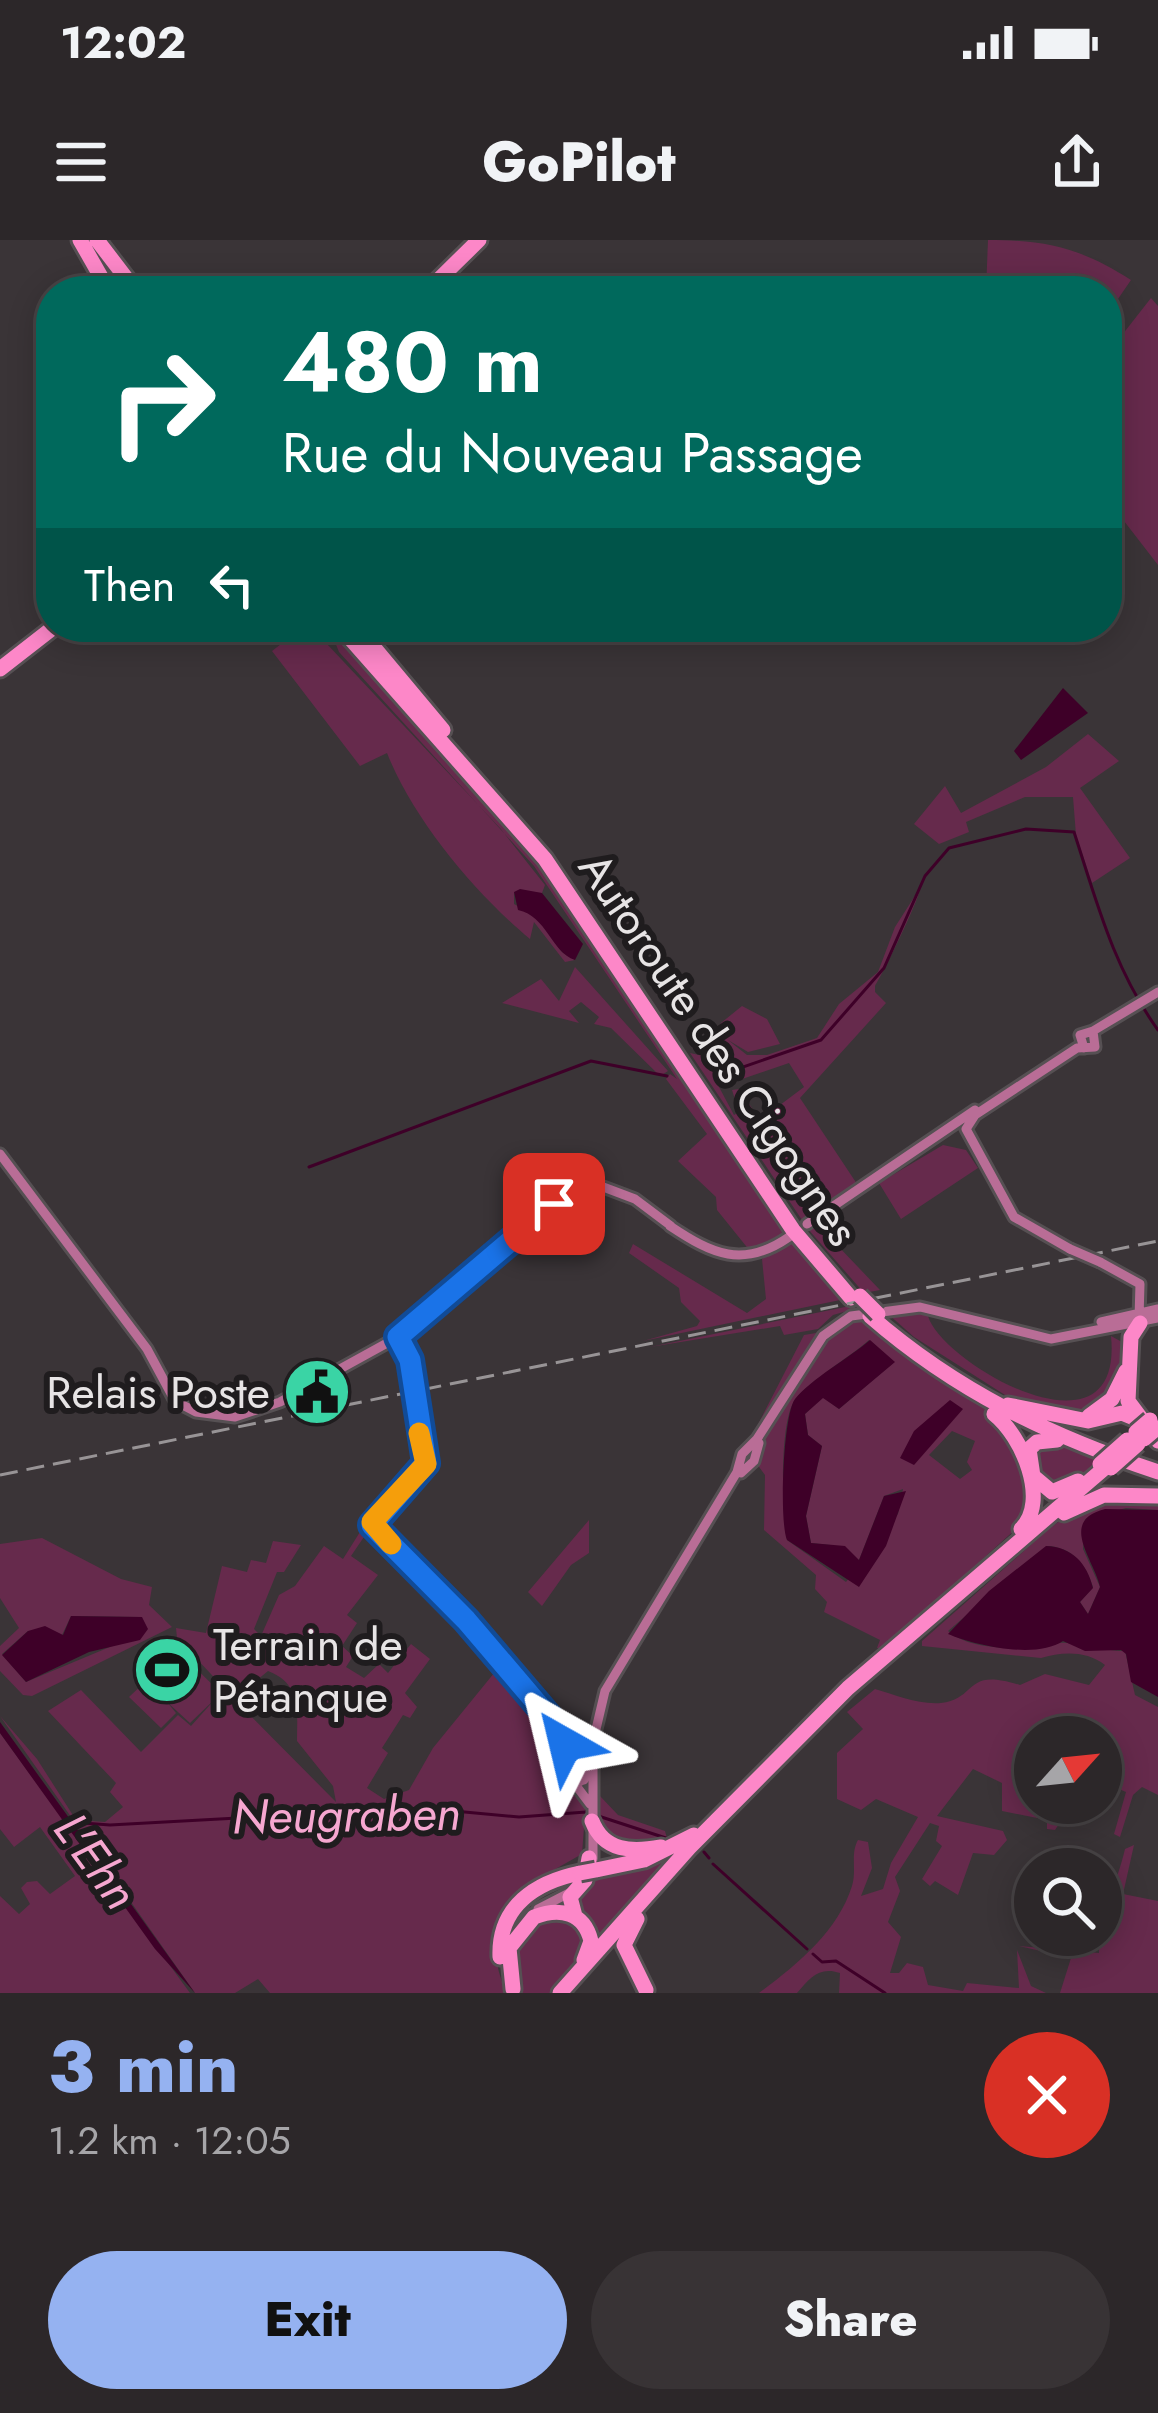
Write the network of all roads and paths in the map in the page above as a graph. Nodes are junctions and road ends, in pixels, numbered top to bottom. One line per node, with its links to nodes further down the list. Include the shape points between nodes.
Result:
1 (89, 240): 3 (highway); 4 (highway)
2 (483, 240): 5 (highway)
3 (107, 276)
4 (122, 276)
5 (447, 276)
6 (36, 635): 9 (highway)
7 (361, 642): 14 (highway, Autoroute des Cigognes, via 545,859 793,1230)
8 (362, 642): 14 (highway, Autoroute des Cigognes, via 569,880 778,1197)
9 (2, 663)
10 (1158, 992): 11 (main road, via 1096,1034 1083,1032 1082,1044)
11 (963, 1124): 11 (main road, via 935,1141 807,1224); 16 (main road, bridge, via 1003,1202 1028,1229 1141,1286)
12 (0, 1154): 17 (main road, via 147,1349 175,1402 196,1412 235,1417 280,1402)
13 (789, 1237): 17 (main road, via 767,1251 714,1254 635,1199 591,1188 548,1208)
14 (855, 1297): 15 (highway, Autoroute des Cigognes, bridge)
15 (874, 1315): 19 (highway, Autoroute des Cigognes); 20 (highway, Autoroute des Cigognes)
16 (1150, 1318): 18 (main road); 18 (main road); 21 (highway, via 1128,1333 1126,1372 1112,1399); 22 (highway, via 1131,1337 1127,1392)
17 (398, 1337): 28 (main road, via 410,1360 421,1462 372,1525 544,1713)
18 (1038, 1337): 28 (main road, via 920,1307 851,1316 823,1336 617,1678)
19 (904, 1346): 23 (highway, Autoroute des Cigognes, via 989,1403); 27 (highway, via 1012,1432 1036,1502)
20 (1008, 1405): 21 (highway); 25 (highway, Autoroute des Cigognes)
21 (1075, 1419): 22 (highway, via 1122,1413)
22 (1147, 1431): 24 (highway, bridge)
23 (1066, 1439): 24 (highway, via 1032,1445 1035,1481 1056,1492); 25 (highway, Autoroute des Cigognes)
24 (1101, 1468): 27 (highway)
25 (1158, 1468)
26 (1158, 1496): 27 (highway, via 1095,1497)
27 (1014, 1544): 29 (highway); 34 (highway, via 802,1744)
28 (585, 1787): 30 (main road)
29 (746, 1788): 31 (highway); 36 (highway)
30 (592, 1816): 31 (highway, via 606,1843 626,1850); 32 (main road); 33 (main road, via 592,1869)
31 (692, 1836): 32 (highway, via 644,1860)
32 (588, 1867): 33 (highway); 35 (main road, via 574,1890); 37 (highway, via 537,1886 507,1920 500,1959)
33 (572, 1907): 35 (main road); 36 (highway, via 591,1941); 37 (highway, via 544,1912 518,1930 507,1959)
34 (637, 1918): 38 (highway, via 624,1945); 40 (highway)
35 (517, 1925): 37 (main road, via 504,1954)
36 (582, 1968): 39 (highway)
37 (515, 1991)
38 (647, 1991)
39 (560, 1993)
40 (570, 1993)

